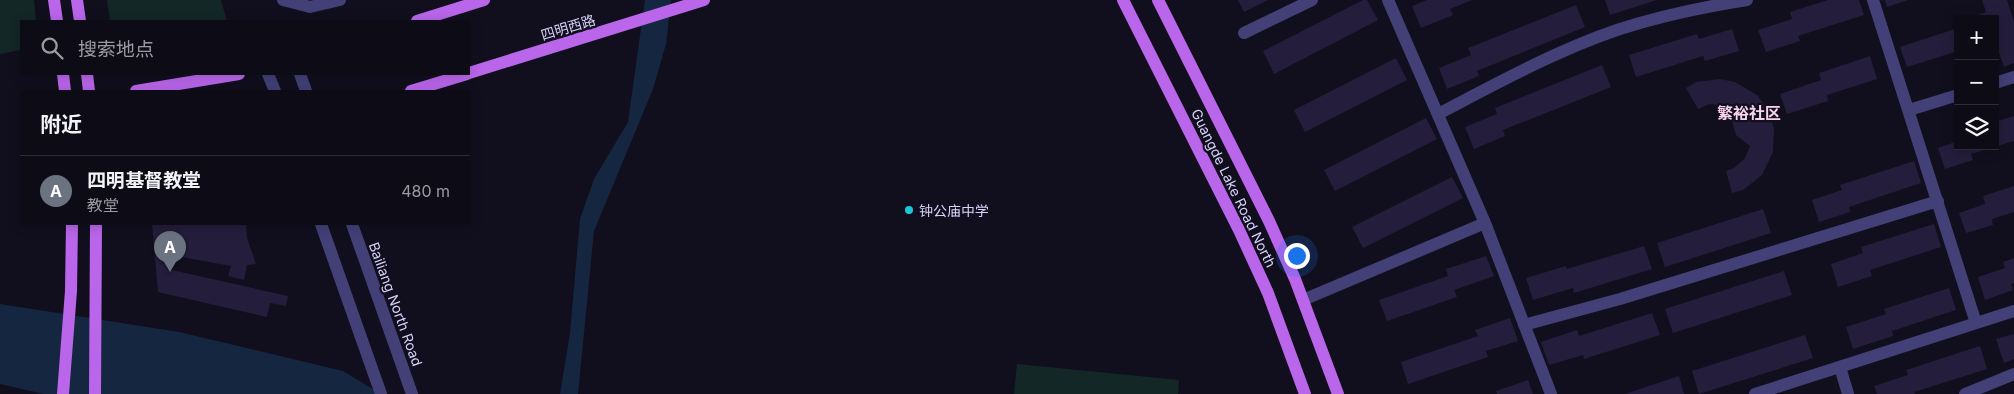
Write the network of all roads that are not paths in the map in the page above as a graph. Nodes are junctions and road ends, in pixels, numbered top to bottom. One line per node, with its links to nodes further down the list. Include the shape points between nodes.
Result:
1 (54, 0): 13 (main road)
2 (77, 0): 14 (main road)
3 (283, 0): 4 (street, via 310,7)
4 (340, 0)
5 (484, 0): 15 (main road)
6 (704, 0): 17 (main road, 四明西路)
7 (1123, 0): 51 (main road, Guangde Lake Road North, via 1217,182 1268,293)
8 (1158, 0): 41 (main road, Guangde Lake Road North, via 1269,220)
9 (1312, 0): 16 (street)
10 (1388, 0): 34 (street)
11 (1747, 0): 34 (street, via 1695,8 1616,30)
12 (1873, 0): 33 (street)
13 (57, 20)
14 (80, 20)
15 (420, 20)
16 (1244, 33)
17 (470, 72)
18 (63, 75): 26 (main road)
19 (87, 75): 27 (main road)
20 (233, 75): 28 (main road)
21 (268, 75): 29 (street)
22 (300, 75): 30 (street)
23 (462, 75): 31 (main road, 四明西路)
24 (2014, 77): 25 (street)
25 (1999, 82)
26 (65, 90)
27 (89, 90)
28 (142, 90)
29 (275, 90)
30 (306, 90)
31 (414, 90)
32 (1954, 95): 33 (street)
33 (1909, 110): 35 (street)
34 (1438, 114): 36 (street)
35 (1938, 201): 43 (street); 44 (street, via 1620,299)
36 (1485, 223): 41 (street); 44 (street)
37 (72, 225): 47 (main road)
38 (96, 225): 48 (main road)
39 (321, 225): 49 (street)
40 (352, 225): 50 (street, Bailiang North Road)
41 (1303, 300): 52 (main road, Guangde Lake Road North)
42 (2014, 310): 43 (street)
43 (1976, 323): 45 (street)
44 (1524, 325): 53 (street)
45 (1840, 366): 54 (street); 55 (street)
46 (2014, 374): 56 (street)
47 (64, 394)
48 (95, 394)
49 (381, 394)
50 (412, 394)
51 (1305, 394)
52 (1338, 394)
53 (1551, 394)
54 (1755, 394)
55 (1848, 394)
56 (1964, 394)

